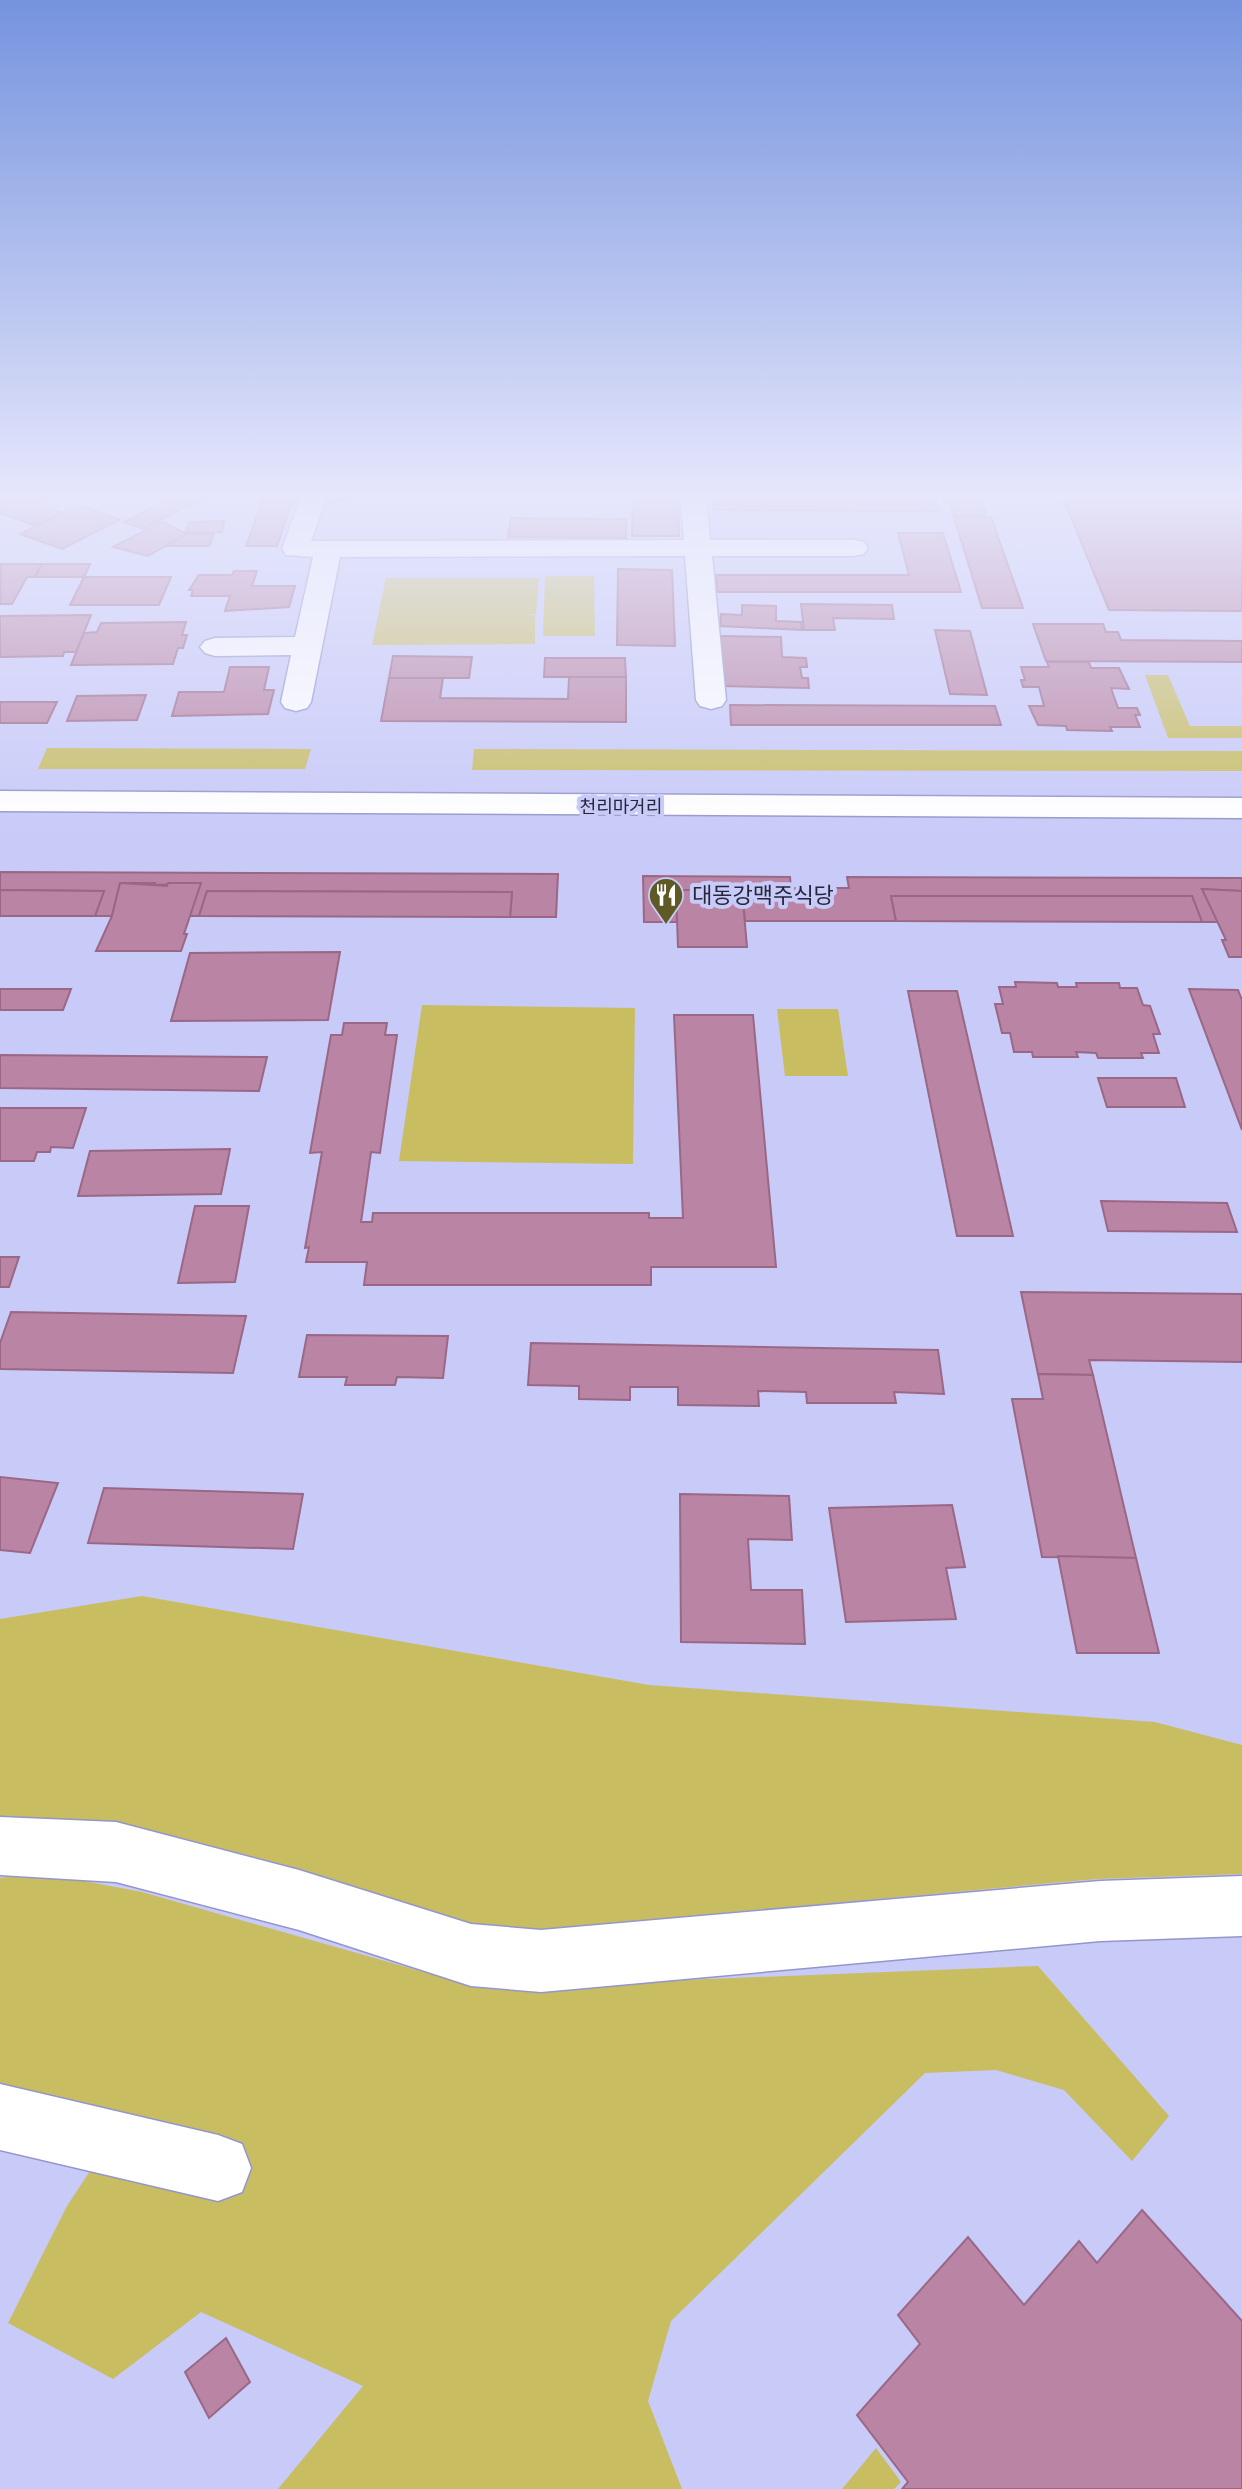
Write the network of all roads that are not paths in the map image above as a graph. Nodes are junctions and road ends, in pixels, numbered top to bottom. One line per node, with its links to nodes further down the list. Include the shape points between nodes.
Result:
1 (316, 609): 3 (street)
2 (704, 609): 5 (street)
3 (308, 646): 4 (street); 6 (street)
4 (215, 647)
5 (711, 700)
6 (296, 702)
7 (0, 801): 8 (street, 천리마거리)
8 (1242, 808)
9 (0, 1846): 10 (street, via 116,1852 299,1900 471,1955 541,1961 1100,1911)
10 (1242, 1906)
11 (0, 2117): 12 (street)
12 (218, 2168)

